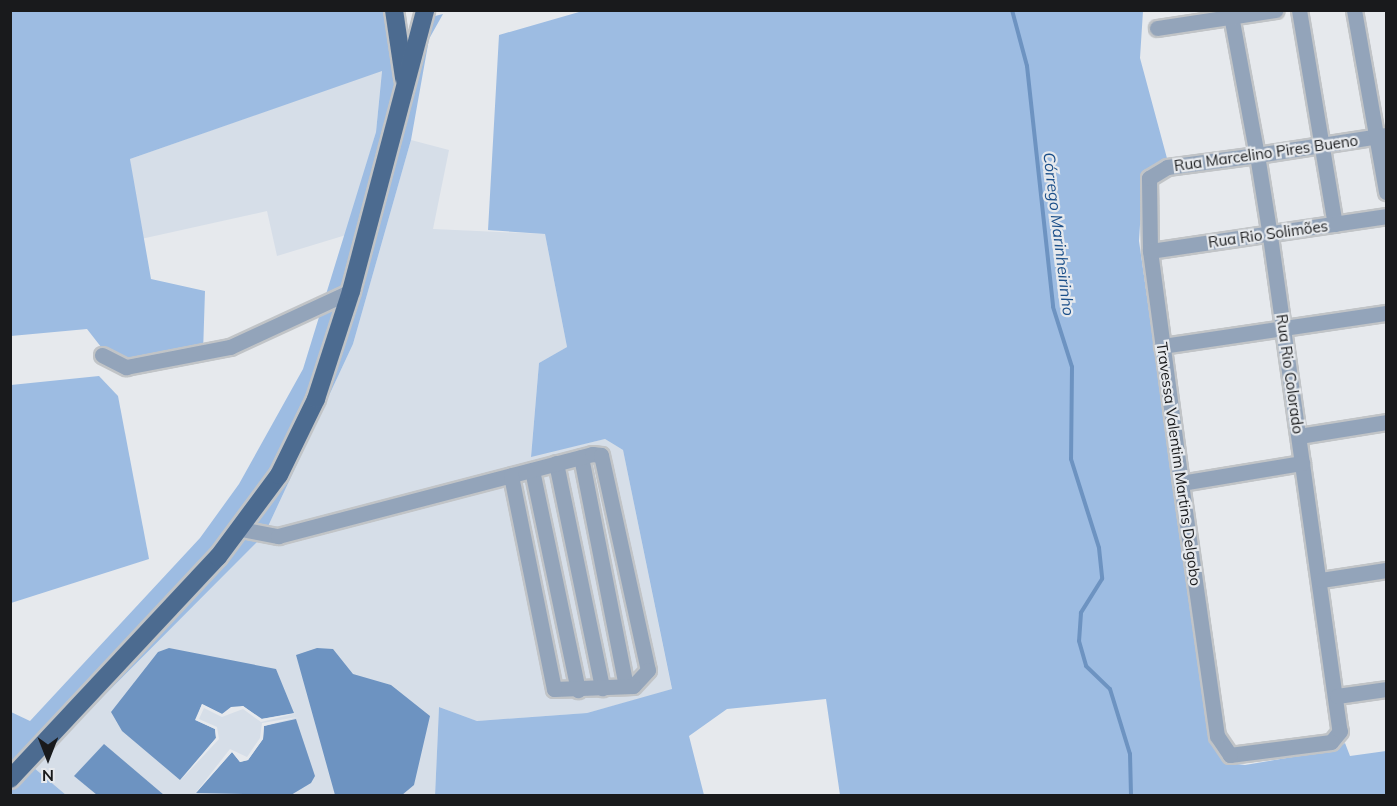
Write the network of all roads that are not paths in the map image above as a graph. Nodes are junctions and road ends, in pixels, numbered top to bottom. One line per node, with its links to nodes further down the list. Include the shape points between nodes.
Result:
1 (394, 10): 8 (main road)
2 (425, 10): 8 (main road)
3 (1276, 10): 6 (street)
4 (1299, 10): 10 (street)
5 (1354, 10): 9 (street)
6 (1230, 14): 7 (street); 11 (street, Rua Rio Colorado)
7 (1157, 27)
8 (404, 89): 18 (main road)
9 (1382, 136): 10 (street, Rua Marcelino Pires Bueno); 13 (street)
10 (1326, 144): 11 (street, Rua Marcelino Pires Bueno); 15 (street)
11 (1257, 155): 12 (street, Rua Marcelino Pires Bueno, via 1167,167); 16 (street, Rua Rio Colorado)
12 (1149, 178): 17 (street, Travessa Valentim Martins Delgobo)
13 (1386, 192)
14 (1386, 216): 15 (street, Rua Rio Solimões)
15 (1335, 224): 16 (street, Rua Rio Solimões)
16 (1270, 236): 17 (street, Rua Rio Solimões); 20 (street, Rua Rio Colorado)
17 (1150, 251): 21 (street, Travessa Valentim Martins Delgobo)
18 (351, 291): 22 (street, via 230,347 126,367); 31 (main road, via 316,399 279,475)
19 (1386, 313): 20 (street)
20 (1283, 328): 21 (street); 24 (street, Rua Rio Colorado)
21 (1162, 346): 30 (street, Travessa Valentim Martins Delgobo)
22 (102, 356)
23 (1386, 422): 24 (street)
24 (1299, 436): 27 (street, Rua Rio Colorado)
25 (582, 457): 26 (street); 34 (street); 34 (street, via 601,454 606,460 648,670 644,679)
26 (556, 463): 28 (street); 35 (street)
27 (1302, 463): 30 (street); 33 (street, Rua Rio Colorado)
28 (532, 470): 29 (street); 37 (street)
29 (511, 475): 31 (street, via 278,536); 37 (street, via 554,689)
30 (1181, 483): 39 (street, Travessa Valentim Martins Delgobo, via 1223,748 1245,756)
31 (241, 529): 40 (main road)
32 (1386, 570): 33 (street)
33 (1321, 580): 38 (street, Rua Rio Colorado)
34 (626, 686): 35 (street)
35 (602, 688): 37 (street)
36 (1386, 689): 38 (street)
37 (578, 690)
38 (1337, 696): 39 (street, Rua Rio Colorado)
39 (1336, 738)
40 (10, 779)

